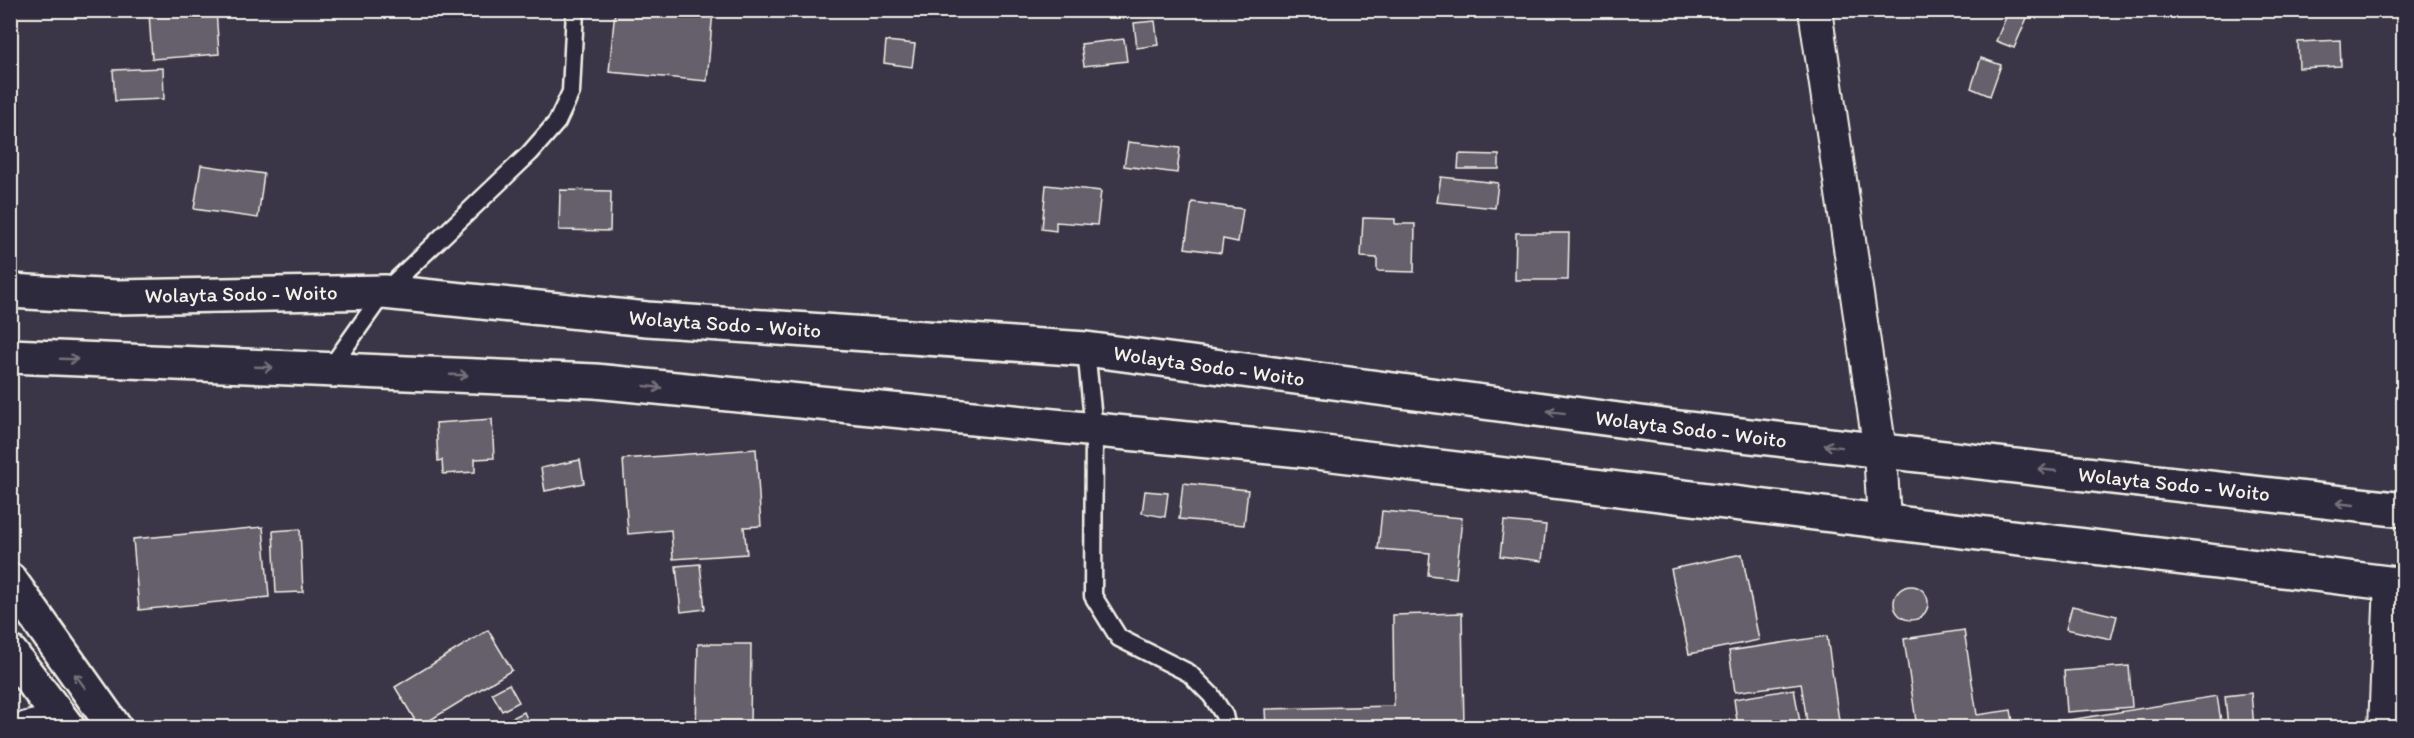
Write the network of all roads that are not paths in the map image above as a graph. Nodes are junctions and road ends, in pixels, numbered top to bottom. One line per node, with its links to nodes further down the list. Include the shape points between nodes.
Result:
1 (575, 10): 4 (lane, via 571,92 557,122 530,153)
2 (1815, 10): 9 (street)
3 (10, 291): 4 (highway, Wolayta Sodo - Woito, via 117,297)
4 (384, 291): 5 (highway, Wolayta Sodo - Woito, via 647,319); 7 (lane)
5 (1086, 349): 8 (lane); 9 (highway, Wolayta Sodo - Woito, one-way to 5)
6 (10, 356): 7 (highway, one-way to 7)
7 (329, 370): 8 (highway, one-way to 8, via 595,381)
8 (1094, 430): 11 (highway, via 1312,451); 18 (lane, via 1094,596 1119,638 1189,673 1211,695)
9 (1880, 451): 10 (highway, Wolayta Sodo - Woito, one-way to 9); 11 (street)
10 (2403, 510)
11 (1884, 521): 13 (highway)
12 (10, 580): 17 (highway, one-way to 12)
13 (2397, 584): 19 (street)
14 (10, 652): 15 (highway)
15 (65, 724): 16 (street)
16 (27, 728)
17 (116, 728)
18 (1227, 728)
19 (2385, 728)

